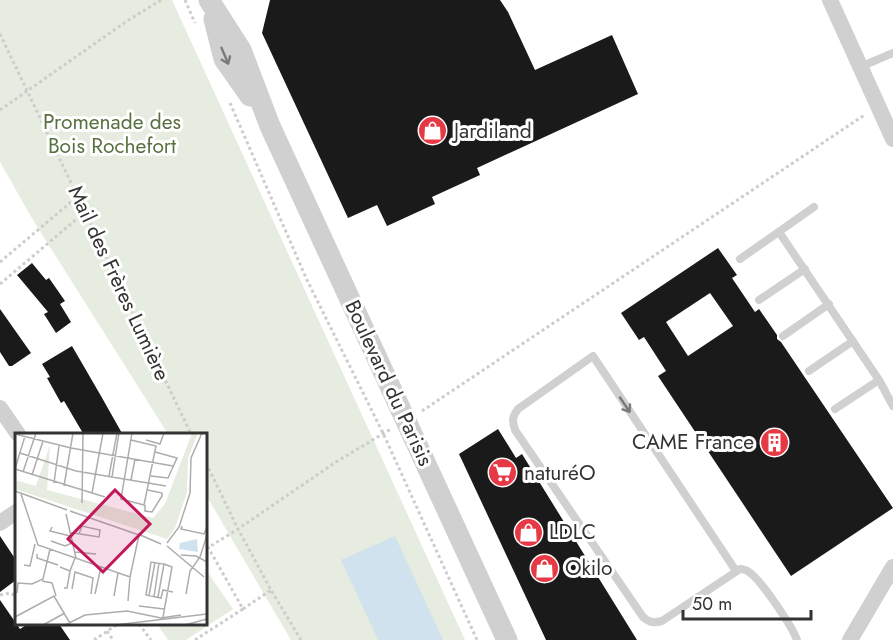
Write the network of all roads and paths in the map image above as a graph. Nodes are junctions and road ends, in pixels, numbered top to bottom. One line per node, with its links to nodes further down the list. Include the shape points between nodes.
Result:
1 (161, 0): 9 (path)
2 (185, 0): 5 (path)
3 (209, 0): 31 (street, Boulevard du Parisis, via 241,50 270,126)
4 (830, 0): 8 (street)
5 (199, 32)
6 (0, 34): 9 (path, Mail des Frères Lumière)
7 (893, 53): 8 (lane)
8 (860, 67): 13 (street)
9 (28, 90): 11 (path); 14 (path, Mail des Frères Lumière)
10 (228, 96): 34 (path, via 307,280)
11 (0, 110)
12 (862, 116): 31 (path)
13 (893, 139)
14 (77, 197): 16 (path, Mail des Frères Lumière); 19 (path)
15 (814, 207): 17 (lane)
16 (85, 212): 21 (path); 33 (path, Mail des Frères Lumière)
17 (780, 232): 18 (lane); 20 (lane)
18 (740, 259)
19 (0, 262)
20 (805, 269): 22 (lane); 23 (lane)
21 (0, 284)
22 (759, 300)
23 (829, 304): 24 (lane); 25 (lane)
24 (783, 336)
25 (853, 341): 26 (lane); 27 (lane)
26 (809, 371)
27 (879, 380): 28 (lane); 30 (lane)
28 (893, 406)
29 (0, 408): 32 (street)
30 (835, 409)
31 (407, 421): 34 (path); 55 (street, Boulevard du Parisis)
32 (17, 433)
33 (190, 433)
34 (383, 433): 38 (path); 54 (path)
35 (207, 465): 38 (path)
36 (15, 513): 37 (street)
37 (0, 523)
38 (238, 529): 39 (path); 42 (path)
39 (207, 548): 45 (path)
40 (893, 567): 57 (street)
41 (736, 572): 41 (lane, one-way to 41, via 662,621 648,621 515,430 512,421 518,409 593,356); 56 (lane, via 745,570 757,580)
42 (271, 590): 45 (path); 53 (path)
43 (0, 596): 44 (path)
44 (15, 596)
45 (243, 609): 52 (path)
46 (114, 625): 48 (path)
47 (140, 625): 51 (path)
48 (107, 631): 49 (path); 50 (path)
49 (94, 640)
50 (113, 640)
51 (151, 640)
52 (195, 640)
53 (301, 640)
54 (477, 640)
55 (507, 640)
56 (797, 640)
57 (850, 640)

